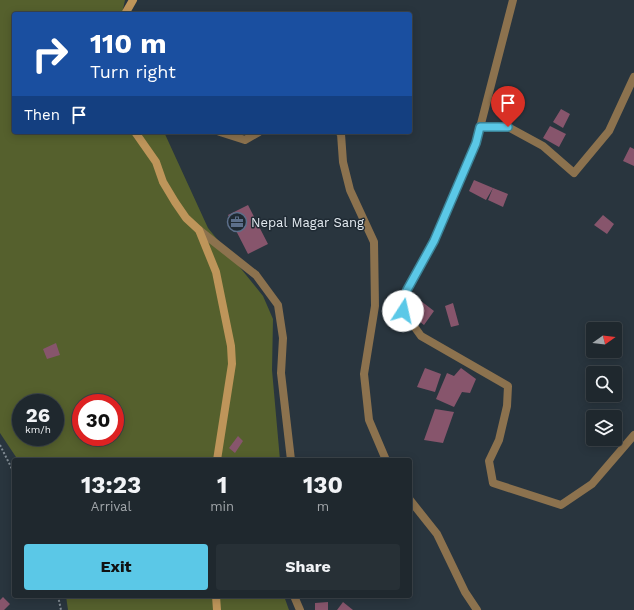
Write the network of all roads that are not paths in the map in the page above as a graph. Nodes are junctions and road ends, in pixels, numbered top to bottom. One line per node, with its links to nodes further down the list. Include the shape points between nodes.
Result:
1 (133, 0): 3 (main road)
2 (513, 0): 5 (street)
3 (126, 12)
4 (634, 77): 5 (street, via 609,131 574,173 543,146 508,127)
5 (480, 127): 11 (street, via 476,143 434,241 407,290 403,311 421,336 508,386 501,433 489,461 493,483 561,505 592,484)
6 (136, 134): 10 (main road, via 156,162 175,202 186,218)
7 (226, 134): 8 (street, via 245,140)
8 (256, 134)
9 (342, 134): 14 (street, via 343,162 350,190 374,242 375,306 364,374 369,420)
10 (199, 230): 12 (main road, via 216,272 231,346 230,381); 13 (street, via 256,274 278,305 283,338 281,373)
11 (634, 435)
12 (217, 458)
13 (291, 458)
14 (385, 458)
15 (412, 503): 20 (street, via 437,534 465,592)
16 (216, 598): 18 (main road)
17 (295, 598): 19 (street)
18 (217, 610)
19 (300, 610)
20 (477, 610)

